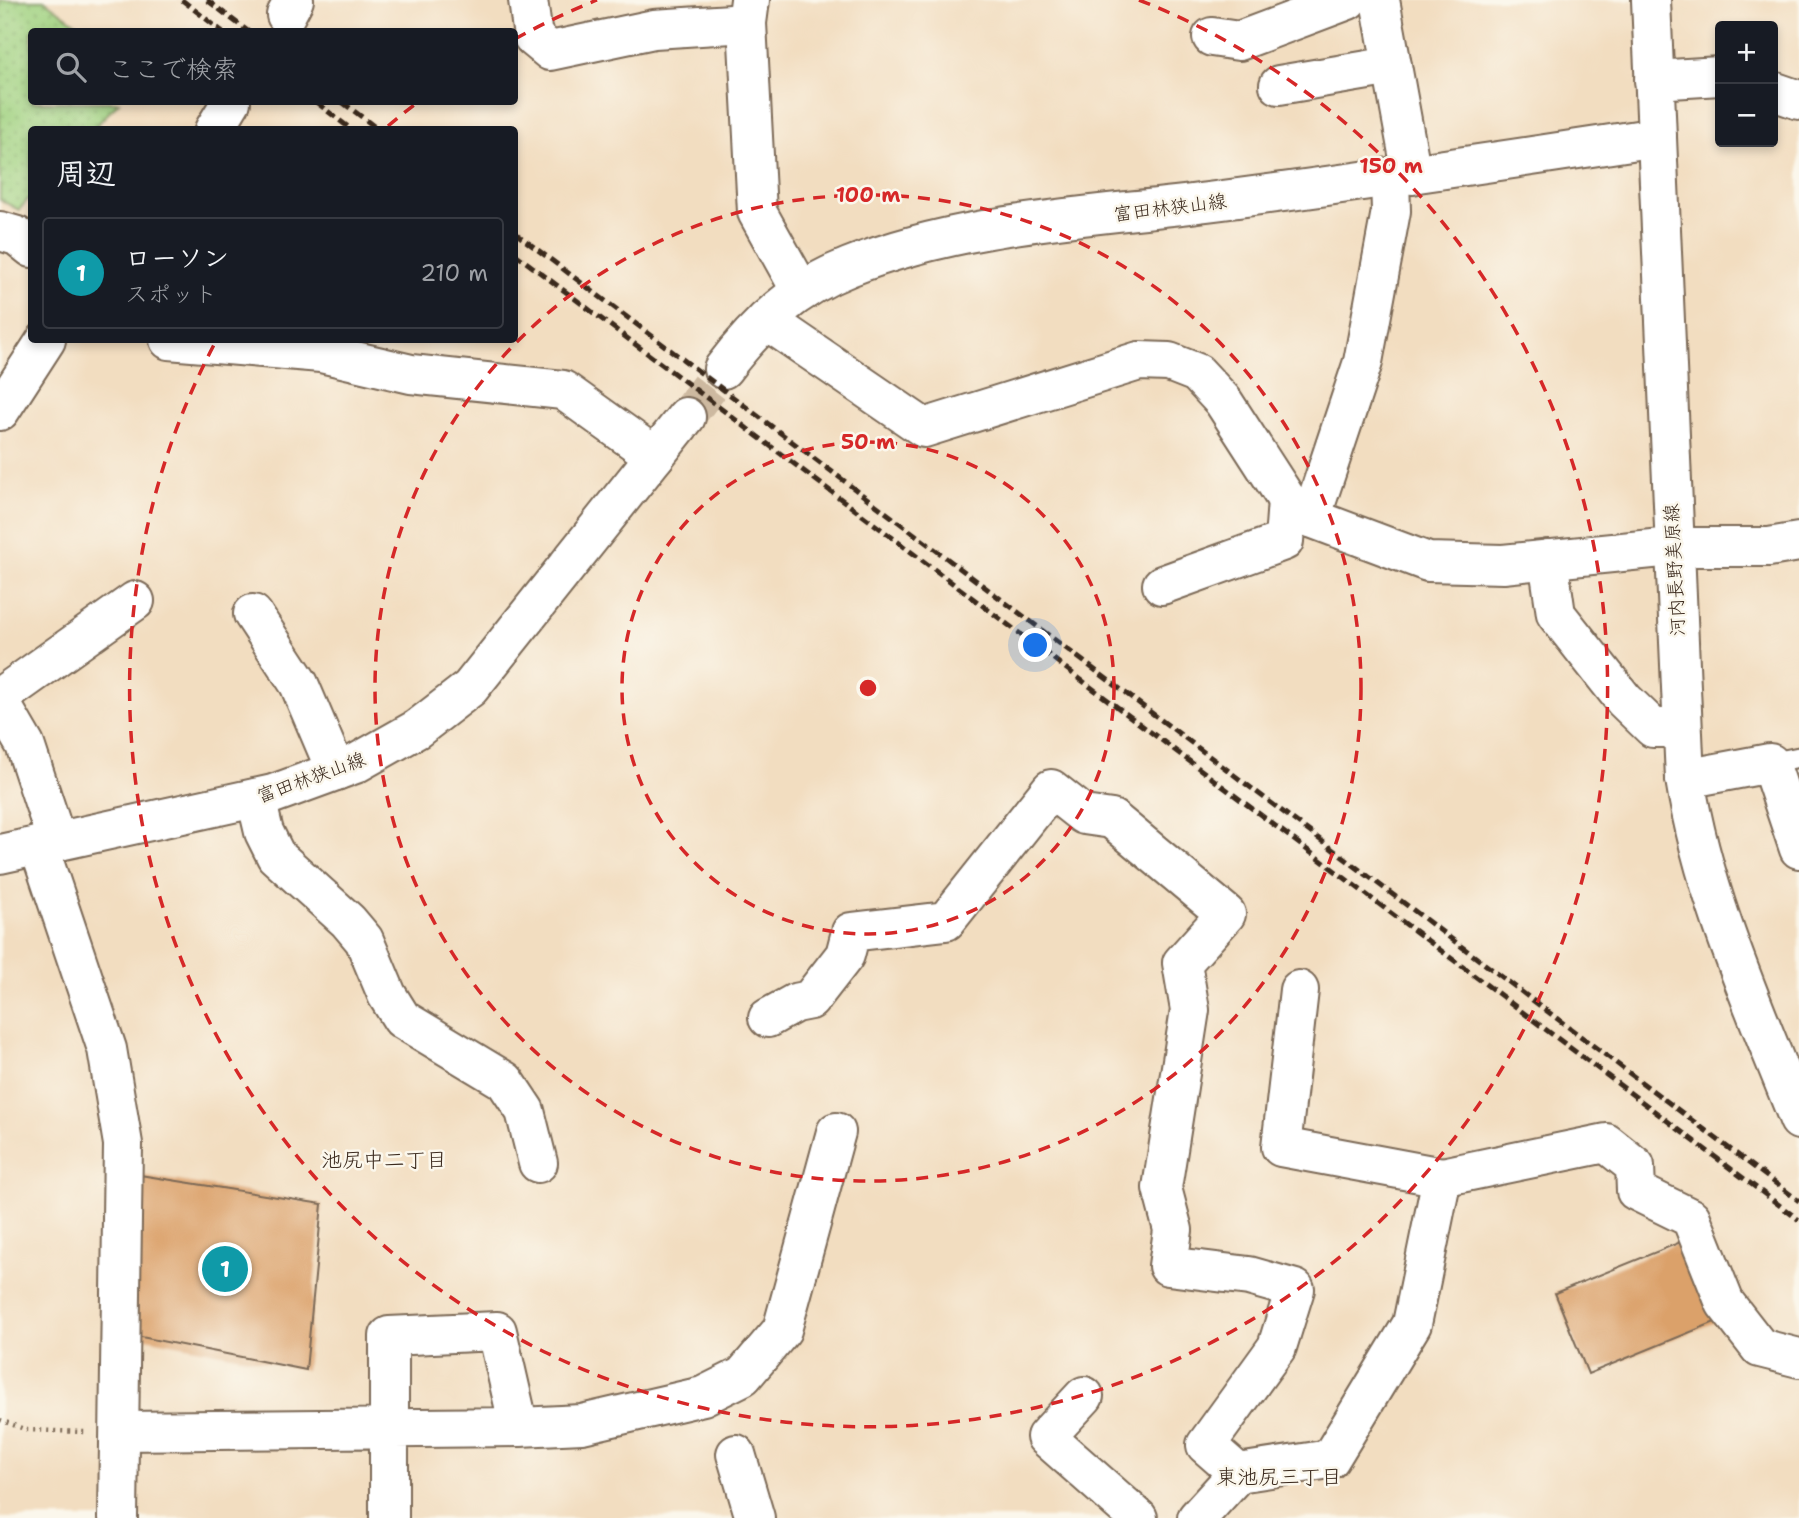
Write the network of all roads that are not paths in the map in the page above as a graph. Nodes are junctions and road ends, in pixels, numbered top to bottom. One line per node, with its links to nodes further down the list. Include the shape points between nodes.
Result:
1 (528, 0): 5 (street, via 533,37 550,51)
2 (1348, 0): 6 (street, via 1239,41)
3 (1380, 0): 7 (street)
4 (1651, 0): 9 (street, 河内長野美原線)
5 (748, 12): 19 (street, via 757,212)
6 (1212, 37)
7 (1392, 65): 10 (street); 16 (street)
8 (1715, 76): 9 (street)
9 (1654, 80): 15 (street, 河内長野美原線)
10 (1302, 91)
11 (1778, 93): 12 (street)
12 (1799, 100)
13 (229, 105): 14 (street)
14 (217, 126)
15 (1657, 137): 16 (street, 富田林狭山線); 29 (street, 河内長野美原線)
16 (1401, 177): 19 (street, 富田林狭山線, via 986,230 893,251); 27 (street, via 1363,362)
17 (0, 231): 18 (street)
18 (28, 245)
19 (801, 291): 20 (street, 富田林狭山線)
20 (766, 320): 23 (street, 富田林狭山線, via 752,330); 27 (street, via 924,428 1139,361 1169,362 1197,373 1223,401)
21 (44, 343): 24 (street)
22 (204, 343): 26 (street, via 321,353 411,374 563,390)
23 (723, 369)
24 (0, 411)
25 (686, 417): 26 (street, 富田林狭山線)
26 (655, 456): 37 (street, 富田林狭山線, via 470,688 417,729)
27 (1299, 509): 30 (street, via 1428,562 1503,564); 31 (street, via 1284,541)
28 (1799, 542): 29 (street, via 1769,547)
29 (1672, 547): 30 (street); 35 (street, 河内長野美原線)
30 (1548, 559): 35 (street, via 1556,614 1624,700 1653,728)
31 (1162, 585)
32 (135, 601): 34 (street)
33 (253, 614): 37 (street, via 299,684)
34 (0, 700): 40 (street, via 25,745 50,812)
35 (1681, 728): 38 (street, 河内長野美原線)
36 (1785, 760): 38 (street); 41 (street)
37 (336, 771): 39 (street, 富田林狭山線)
38 (1685, 779): 45 (street, 河内長野美原線, via 1697,841 1737,965)
39 (256, 798): 40 (street, 富田林狭山線); 48 (street, via 264,832 276,856 364,940 402,1019 505,1081 525,1111)
40 (48, 844): 42 (street, 富田林狭山線); 54 (street, via 107,1049 123,1144)
41 (1799, 849)
42 (0, 854)
43 (1299, 990): 49 (street, via 1281,1147)
44 (768, 1018): 56 (street, via 810,1000 845,955 851,932 946,921 1051,789 1084,815 1112,819 1226,914 1182,963 1190,1010 1162,1188 1173,1230 1168,1266 1249,1276 1295,1289 1277,1348 1206,1445)
45 (1790, 1066): 46 (street, 河内長野美原線)
46 (1799, 1120)
47 (836, 1132): 52 (street, via 782,1330 743,1376 703,1396 582,1424)
48 (538, 1163)
49 (1442, 1177): 50 (street, via 1606,1143 1635,1166 1636,1191 1690,1217 1725,1303 1760,1348); 56 (street, via 1412,1324 1330,1459)
50 (1799, 1359)
51 (1084, 1396): 60 (street, via 1046,1437)
52 (519, 1427): 53 (street); 53 (street, via 497,1331 389,1336)
53 (388, 1429): 54 (street); 58 (street)
54 (120, 1431): 57 (street)
55 (736, 1454): 59 (street)
56 (1238, 1473): 61 (street)
57 (118, 1518)
58 (389, 1518)
59 (755, 1518)
60 (1138, 1518)
61 (1197, 1518)

